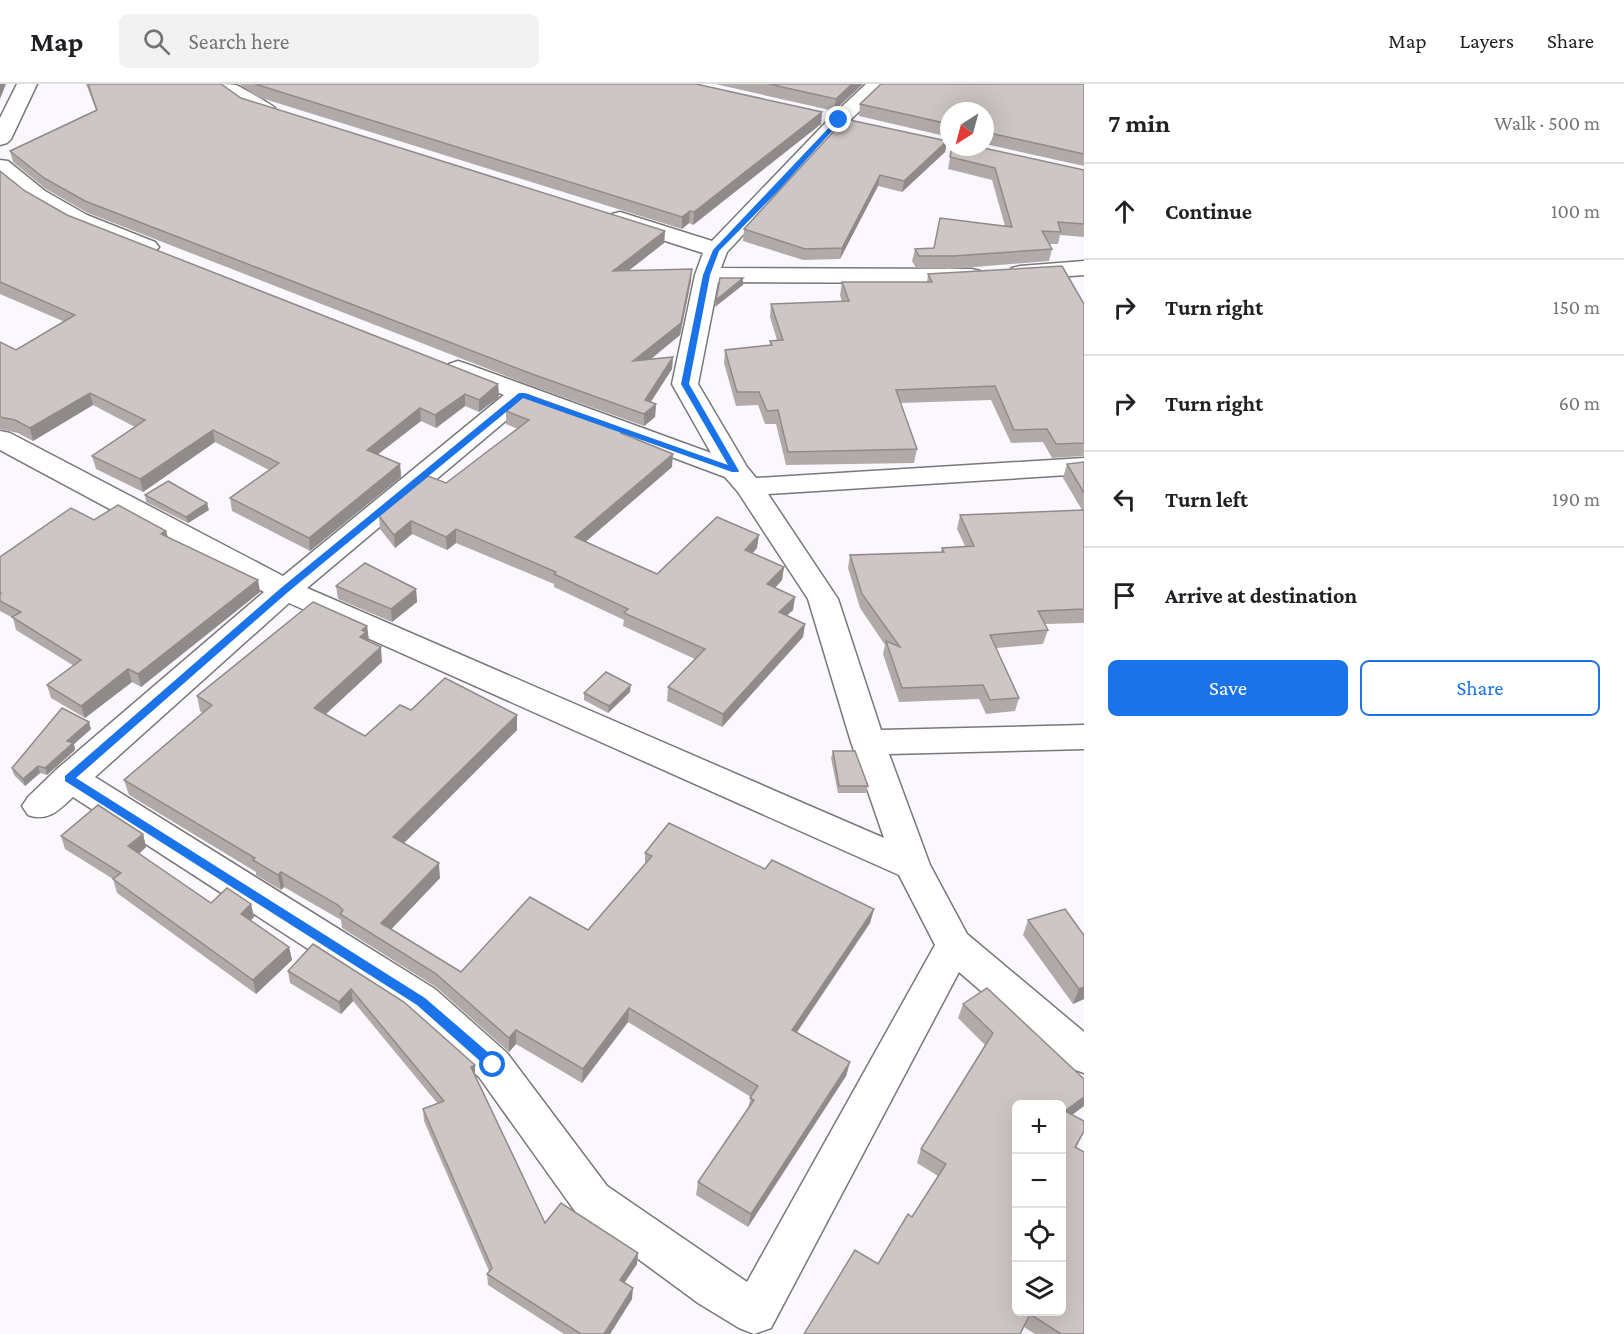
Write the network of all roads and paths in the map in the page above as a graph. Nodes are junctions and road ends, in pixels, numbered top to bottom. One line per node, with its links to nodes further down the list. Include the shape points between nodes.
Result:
1 (27, 84): 8 (street)
2 (221, 84): 4 (street, via 250,104)
3 (878, 84): 6 (street)
4 (284, 114)
5 (816, 115): 6 (street)
6 (839, 120): 7 (street); 11 (street)
7 (861, 125)
8 (0, 139)
9 (0, 166): 12 (street, via 37,196 79,220)
10 (602, 214): 11 (street)
11 (716, 250): 14 (street)
12 (167, 255)
13 (1084, 268): 14 (street, via 950,278)
14 (707, 275): 19 (street, via 685,384)
15 (433, 360): 16 (street)
16 (522, 394): 19 (street); 20 (street)
17 (0, 439): 20 (street)
18 (1084, 466): 19 (street)
19 (742, 479): 22 (street, via 823,599)
20 (285, 590): 23 (street); 25 (street)
21 (1084, 737): 22 (street)
22 (868, 742): 25 (street)
23 (69, 778): 24 (street); 26 (street, via 421,1001 493,1065 592,1200 714,1288 755,1312)
24 (40, 806)
25 (912, 865): 26 (street)
26 (954, 945): 27 (street)
27 (1084, 1056)

